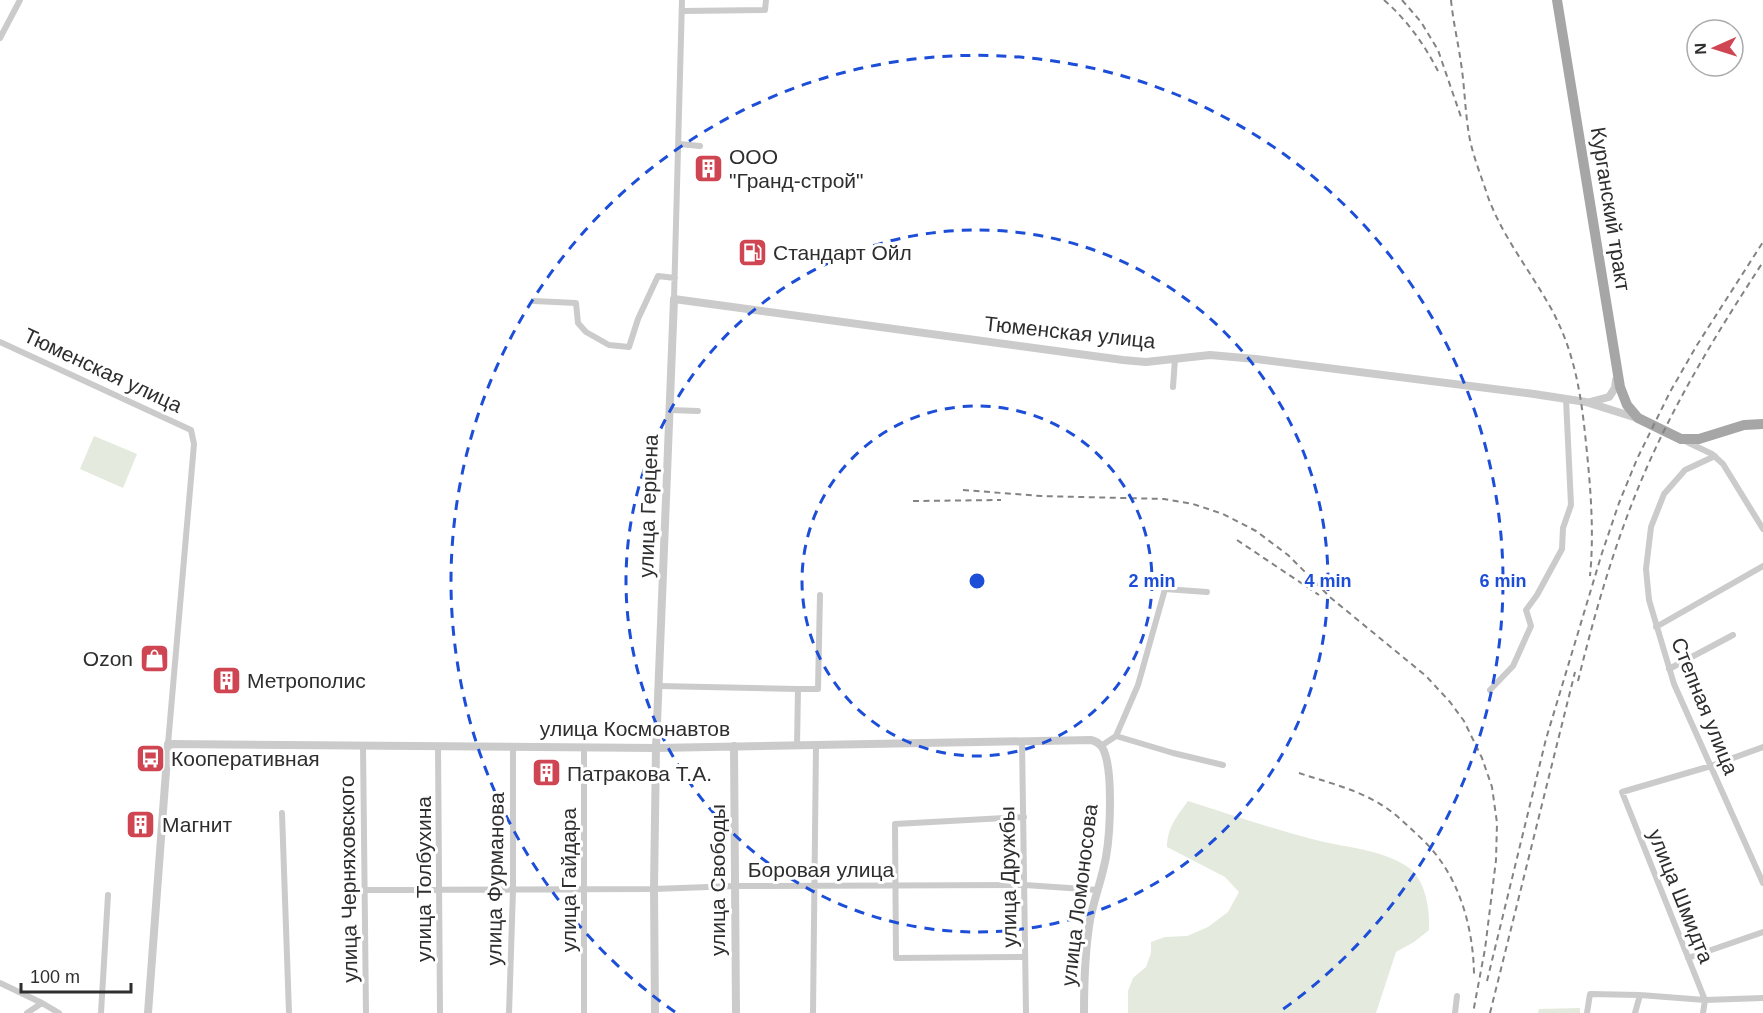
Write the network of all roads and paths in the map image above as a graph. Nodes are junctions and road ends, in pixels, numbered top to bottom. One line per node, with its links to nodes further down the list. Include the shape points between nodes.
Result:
1 (20, 0): 6 (street)
2 (682, 0): 5 (street, улица Герцена)
3 (766, 0): 5 (street, via 765,10)
4 (1557, 0): 14 (main road, Курганский тракт)
5 (682, 11): 7 (street, улица Герцена)
6 (0, 38)
7 (679, 144): 8 (street); 9 (street, улица Герцена)
8 (700, 146)
9 (675, 278): 10 (street, улица Герцена); 11 (street, via 658,276 629,347 609,345 586,332 578,323 576,303)
10 (674, 299): 13 (street, Тюменская улица, via 1123,360); 18 (street, улица Герцена)
11 (534, 301)
12 (0, 342): 36 (street, Тюменская улица, via 191,430 194,444)
13 (1175, 359): 15 (street); 16 (street, Тюменская улица, via 1210,355 1256,359)
14 (1617, 366): 17 (street, via 1613,393 1603,400); 20 (main road, Курганский тракт, via 1623,398)
15 (1173, 387)
16 (1566, 399): 17 (street, Тюменская улица); 33 (street, via 1571,505 1563,528 1562,549 1526,610 1531,626 1513,666)
17 (1586, 402): 20 (street, Тюменская улица)
18 (670, 410): 19 (street); 31 (street, улица Герцена)
19 (698, 411)
20 (1638, 418): 22 (main road)
21 (1763, 424): 22 (main road, via 1744,425 1699,439)
22 (1680, 439): 23 (street)
23 (1715, 456): 24 (street); 28 (street, Степная улица, via 1685,470 1664,494 1651,527 1646,569)
24 (1763, 529)
25 (1763, 566): 28 (street)
26 (1207, 592): 34 (street, via 1165,589 1138,685)
27 (820, 595): 32 (street, via 818,689)
28 (1656, 627): 30 (street, Степная улица)
29 (1733, 635): 30 (street)
30 (1669, 669): 48 (street, Степная улица)
31 (658, 686): 32 (street); 46 (street, улица Герцена)
32 (798, 689): 40 (street)
33 (1490, 690)
34 (1116, 736): 42 (street); 47 (street)
35 (1022, 741): 41 (street, улица Космонавтов); 42 (street, улица Космонавтов, via 1091,740); 50 (street, улица Дружбы)
36 (168, 744): 37 (street, улица Космонавтов); 75 (street)
37 (363, 745): 38 (street, улица Космонавтов); 56 (street, улица Черняховского)
38 (438, 746): 39 (street, улица Космонавтов); 57 (street, улица Толбухина)
39 (513, 746): 43 (street, улица Космонавтов); 58 (street, улица Фурманова)
40 (797, 746): 41 (street, улица Космонавтов); 44 (street, улица Космонавтов)
41 (816, 746): 55 (street)
42 (1101, 746): 61 (street, улица Ломоносова, via 1109,770 1108,837)
43 (584, 747): 46 (street, улица Космонавтов); 59 (street, улица Гайдара)
44 (734, 747): 46 (street, улица Космонавтов); 54 (street, улица Свободы)
45 (1763, 747): 48 (street)
46 (656, 748): 60 (street, улица Герцена)
47 (1223, 765)
48 (1711, 766): 51 (street, Степная улица); 65 (street, улица Шмидта, via 1622,792)
49 (282, 813): 76 (street)
50 (1024, 817): 52 (street, via 895,824); 53 (street, улица Дружбы)
51 (1763, 883)
52 (895, 885): 53 (street, Боровая улица); 55 (street, Боровая улица); 64 (street, via 896,958)
53 (1025, 885): 61 (street, Боровая улица); 64 (street, улица Дружбы)
54 (735, 886): 55 (street, Боровая улица); 60 (street, Боровая улица); 82 (street, улица Свободы)
55 (814, 886): 83 (street)
56 (364, 890): 57 (street, Боровая улица); 77 (street, улица Черняховского)
57 (439, 890): 58 (street, Боровая улица); 78 (street, улица Толбухина)
58 (513, 890): 59 (street, Боровая улица); 79 (street, улица Фурманова)
59 (585, 890): 60 (street, Боровая улица); 80 (street, улица Гайдара)
60 (654, 890): 81 (street, улица Герцена)
61 (1098, 890): 85 (street, улица Ломоносова, via 1087,943)
62 (108, 895): 74 (street)
63 (1763, 932): 65 (street)
64 (1025, 957): 84 (street, улица Дружбы)
65 (1688, 958): 70 (street, улица Шмидта)
66 (0, 982): 71 (street)
67 (1640, 995): 70 (street); 87 (street, via 1590,994); 88 (street)
68 (1457, 996): 86 (street)
69 (1763, 998): 70 (street)
70 (1705, 1000): 89 (street)
71 (42, 1003): 72 (street); 73 (street)
72 (27, 1013)
73 (59, 1013)
74 (101, 1013)
75 (148, 1013)
76 (290, 1013)
77 (366, 1013)
78 (440, 1013)
79 (509, 1013)
80 (584, 1013)
81 (655, 1013)
82 (736, 1013)
83 (813, 1013)
84 (1026, 1013)
85 (1084, 1013)
86 (1455, 1013)
87 (1587, 1013)
88 (1635, 1013)
89 (1703, 1013)

